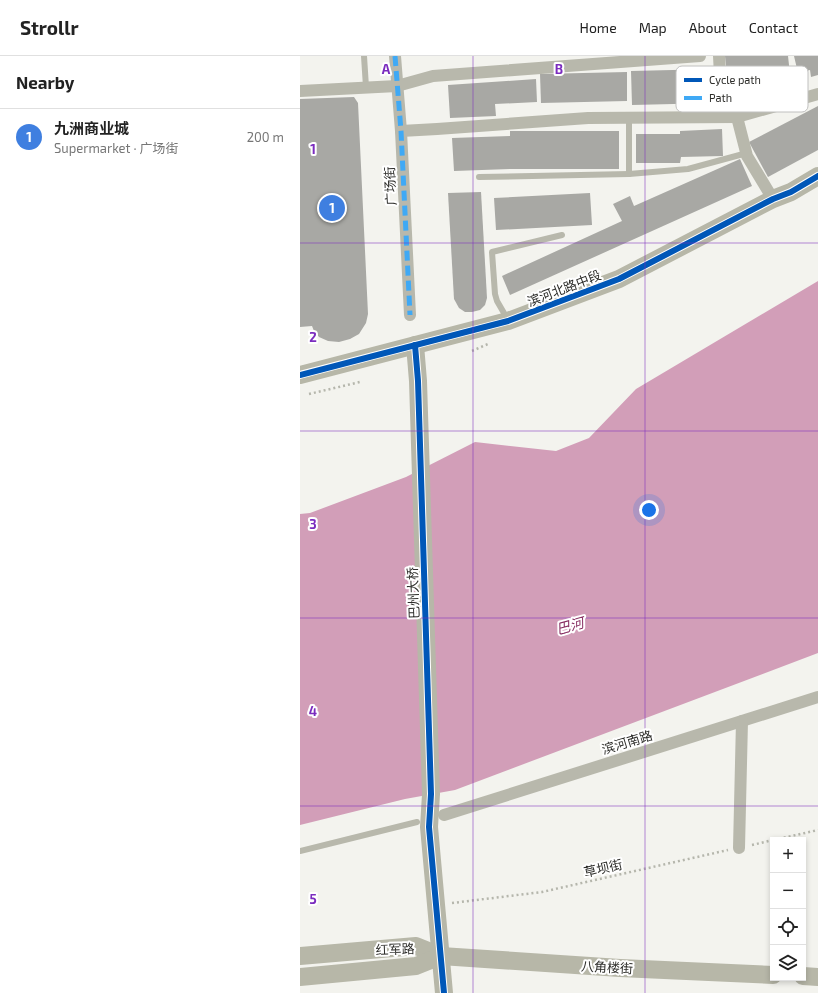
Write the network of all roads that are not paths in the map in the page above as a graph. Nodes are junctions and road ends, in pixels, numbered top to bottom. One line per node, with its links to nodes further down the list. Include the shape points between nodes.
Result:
1 (364, 56): 8 (lane)
2 (395, 56): 7 (street, 广场街)
3 (700, 56): 5 (street)
4 (719, 56): 6 (street)
5 (588, 60): 7 (street, via 434,76)
6 (720, 66)
7 (397, 86): 8 (street); 16 (street, 广场街)
8 (366, 87): 9 (street)
9 (300, 91)
10 (818, 94): 11 (street)
11 (808, 97)
12 (733, 112): 14 (street)
13 (755, 112): 14 (street)
14 (737, 117): 15 (street); 17 (street)
15 (629, 118): 16 (street, via 588,118); 18 (lane)
16 (401, 131): 23 (street, 广场街)
17 (747, 153): 18 (lane, via 688,169); 21 (street)
18 (629, 174): 20 (lane)
19 (818, 176): 21 (street, 滨河北路中段)
20 (479, 177)
21 (773, 199): 24 (street, 滨河北路中段, via 619,280)
22 (562, 235): 24 (lane, via 492,252 495,294)
23 (410, 315)
24 (508, 321): 25 (street, 滨河北路中段)
25 (415, 345): 26 (street, 滨河北路中段); 29 (street, 巴州大桥)
26 (300, 375)
27 (818, 697): 28 (street, 滨河南路)
28 (742, 721): 29 (street, 滨河南路); 31 (street)
29 (439, 811): 34 (street, 巴州大桥, via 429,827)
30 (416, 822): 32 (lane)
31 (739, 848)
32 (300, 851)
33 (300, 956): 34 (street, 红军路, via 416,946)
34 (441, 956): 35 (street, 八角楼街); 37 (street, 红军路, via 416,966); 39 (street, 巴州大桥)
35 (770, 975)
36 (806, 976): 38 (street)
37 (300, 977)
38 (818, 977)
39 (444, 993)

